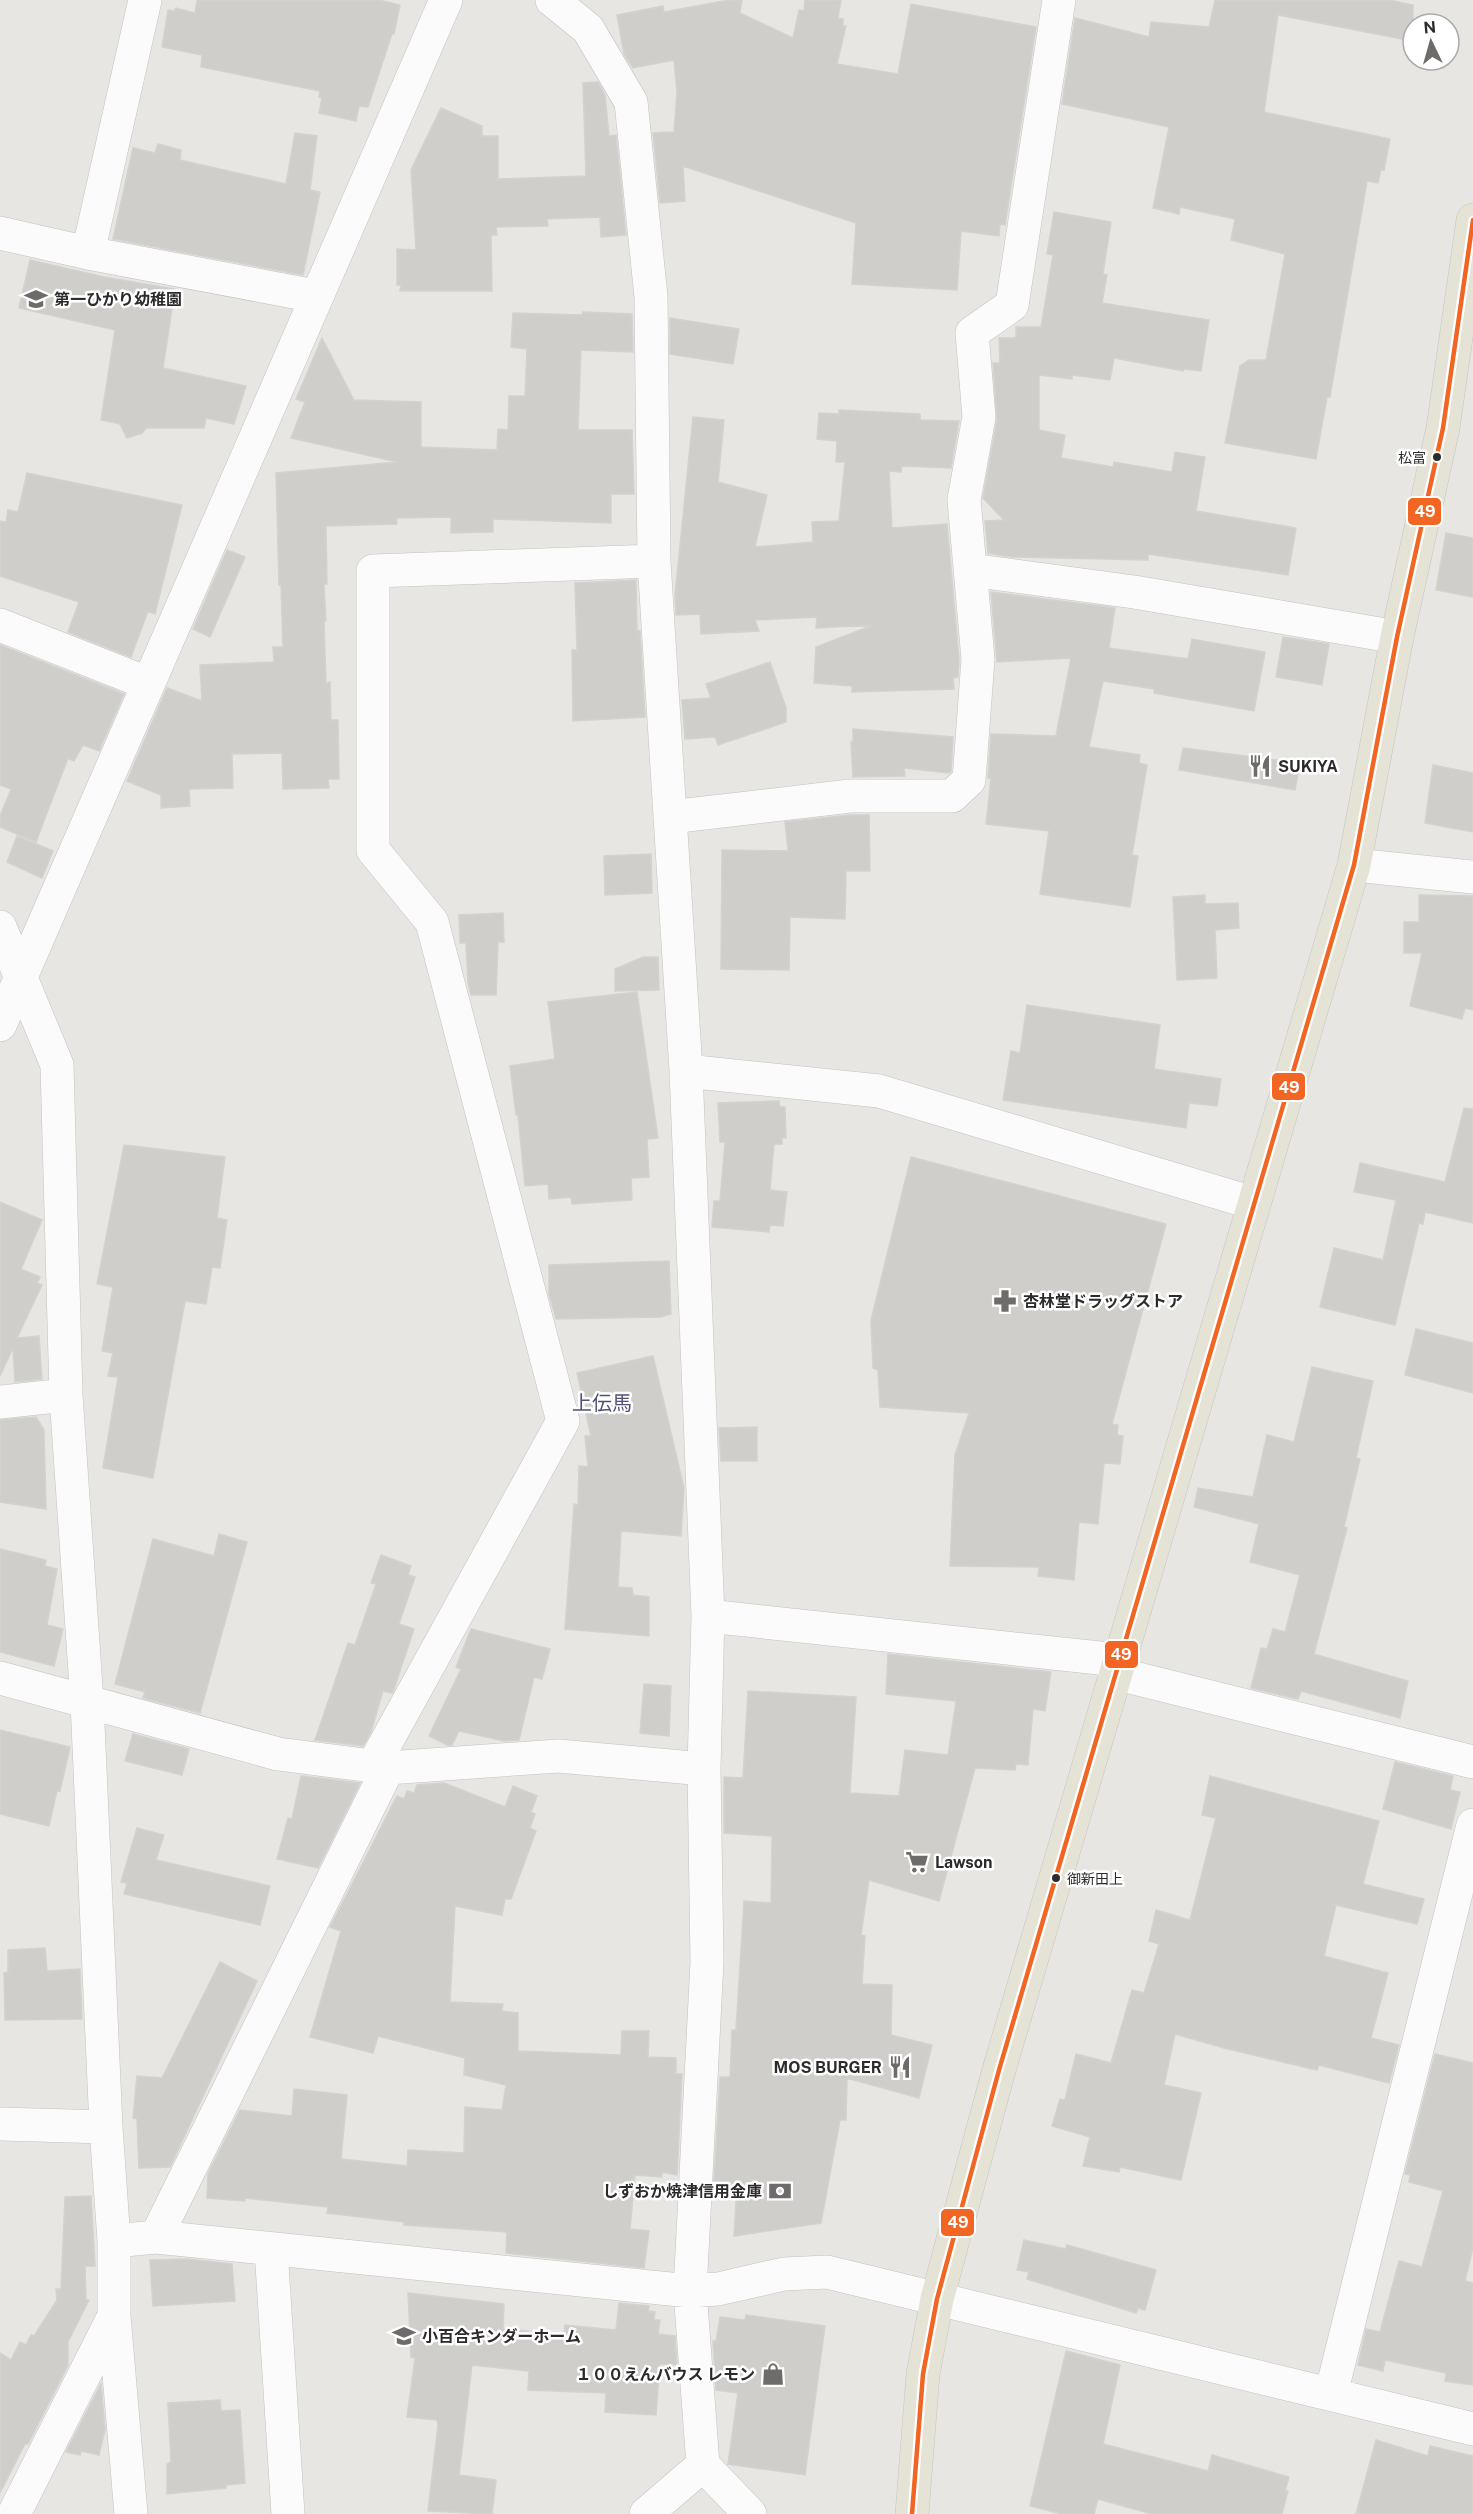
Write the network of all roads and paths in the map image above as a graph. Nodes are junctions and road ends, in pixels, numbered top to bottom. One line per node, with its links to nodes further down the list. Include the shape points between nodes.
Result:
1 (145, 0): 7 (street)
2 (446, 0): 8 (street)
3 (552, 0): 9 (street, via 588,28 631,102 651,297)
4 (1059, 0): 10 (street, via 1012,305 972,333 979,417 964,500)
5 (1473, 220): 12 (main road, via 1443,428)
6 (0, 233): 7 (street)
7 (88, 253): 8 (street)
8 (315, 296): 13 (street, via 277,393)
9 (654, 561): 14 (street); 29 (street, via 373,571 374,850 432,922 563,1421)
10 (970, 570): 12 (street, via 1134,592); 14 (street, via 978,659 969,780 952,796 850,796)
11 (0, 625): 13 (street)
12 (1397, 637): 15 (main road)
13 (147, 683): 18 (street)
14 (670, 817): 20 (street)
15 (1354, 865): 16 (street); 21 (main road)
16 (1473, 877)
17 (0, 927): 18 (street)
18 (20, 977): 19 (street); 22 (street, via 57,1065)
19 (0, 1025)
20 (686, 1071): 21 (street, via 879,1091); 24 (street)
21 (1253, 1203): 25 (main road)
22 (66, 1395): 23 (street); 27 (street)
23 (0, 1402)
24 (708, 1616): 25 (street); 30 (street)
25 (1116, 1667): 28 (street); 38 (main road)
26 (0, 1678): 27 (street)
27 (87, 1701): 29 (street, via 278,1754); 33 (street)
28 (1473, 1762)
29 (380, 1767): 30 (street, via 558,1756); 34 (street)
30 (704, 1769): 37 (street, via 707,1962)
31 (1473, 1825): 40 (street)
32 (0, 2124): 33 (street)
33 (106, 2127): 35 (street)
34 (156, 2237): 35 (street); 36 (street)
35 (114, 2241): 39 (street)
36 (271, 2249): 37 (street); 45 (street)
37 (690, 2291): 38 (street, via 718,2289 784,2274 827,2272); 42 (street)
38 (937, 2299): 40 (street); 48 (main road, via 923,2374)
39 (114, 2316): 43 (street); 44 (street)
40 (1331, 2394): 41 (street)
41 (1473, 2429)
42 (703, 2465): 46 (street); 47 (street)
43 (14, 2514)
44 (131, 2514)
45 (288, 2514)
46 (646, 2514)
47 (750, 2514)
48 (912, 2514)

